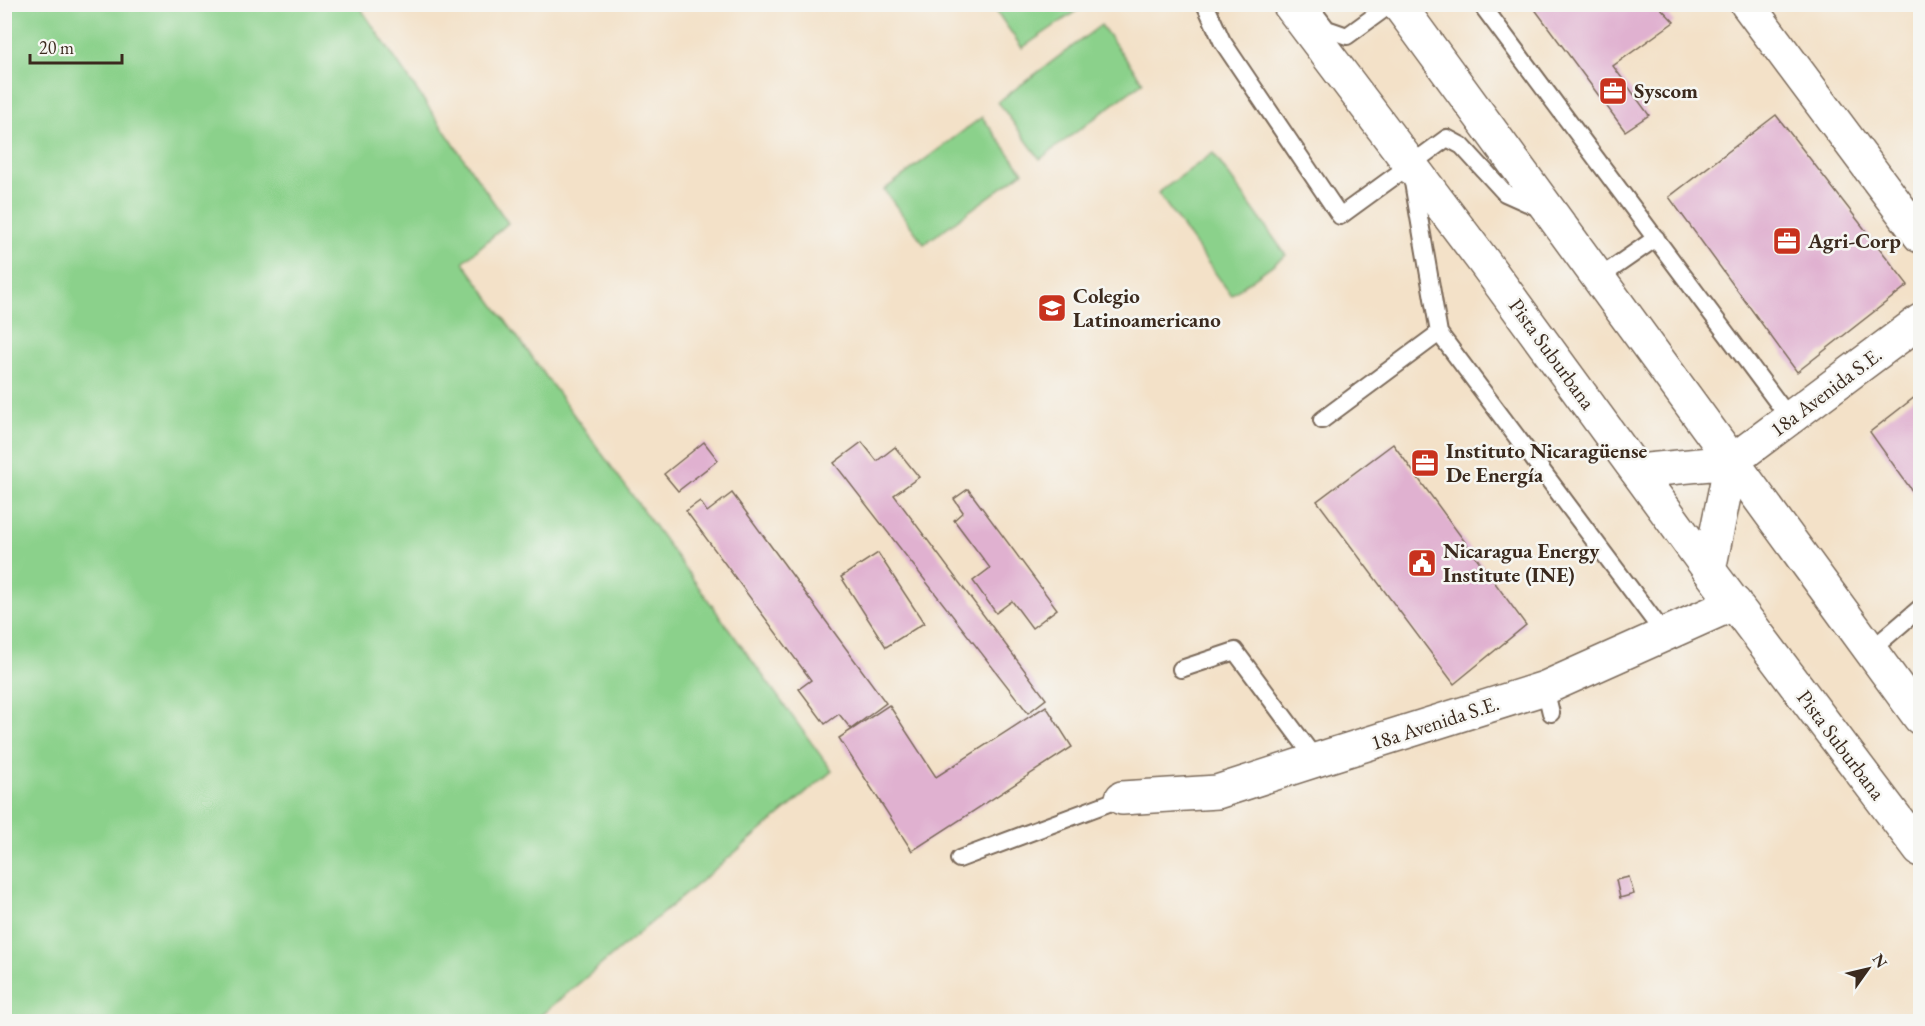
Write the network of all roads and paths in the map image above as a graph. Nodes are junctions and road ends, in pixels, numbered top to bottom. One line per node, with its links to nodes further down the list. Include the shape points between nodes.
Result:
1 (1205, 4): 8 (lane, via 1222,41 1340,216)
2 (1288, 4): 8 (main road, Pista Suburbana)
3 (1308, 4): 4 (lane, via 1327,28 1347,36)
4 (1391, 4)
5 (1398, 4): 9 (main road)
6 (1481, 4): 11 (lane)
7 (1747, 4): 10 (main road)
8 (1410, 165): 9 (lane, via 1447,138 1462,146 1504,193); 14 (lane); 18 (main road, Pista Suburbana)
9 (1553, 214): 12 (main road)
10 (1920, 236)
11 (1656, 238): 12 (lane); 15 (lane)
12 (1600, 277): 17 (main road)
13 (1920, 321): 15 (main road, 18a Avenida S.E.)
14 (1439, 333): 16 (lane); 22 (lane)
15 (1790, 419): 17 (main road, 18a Avenida S.E.)
16 (1322, 420)
17 (1731, 462): 18 (main road); 19 (main road); 23 (main road)
18 (1637, 471): 19 (main road, Pista Suburbana)
19 (1710, 570): 20 (main road, Pista Suburbana)
20 (1735, 603): 22 (main road, 18a Avenida S.E.); 28 (main road, Pista Suburbana)
21 (1920, 610): 23 (lane)
22 (1665, 635): 26 (main road, 18a Avenida S.E., via 1548,700)
23 (1870, 651): 25 (main road)
24 (1181, 669): 26 (lane, via 1235,651)
25 (1920, 718)
26 (1316, 760): 27 (main road, 18a Avenida S.E., via 1217,792)
27 (1122, 798): 29 (lane)
28 (1920, 850)
29 (959, 860)

